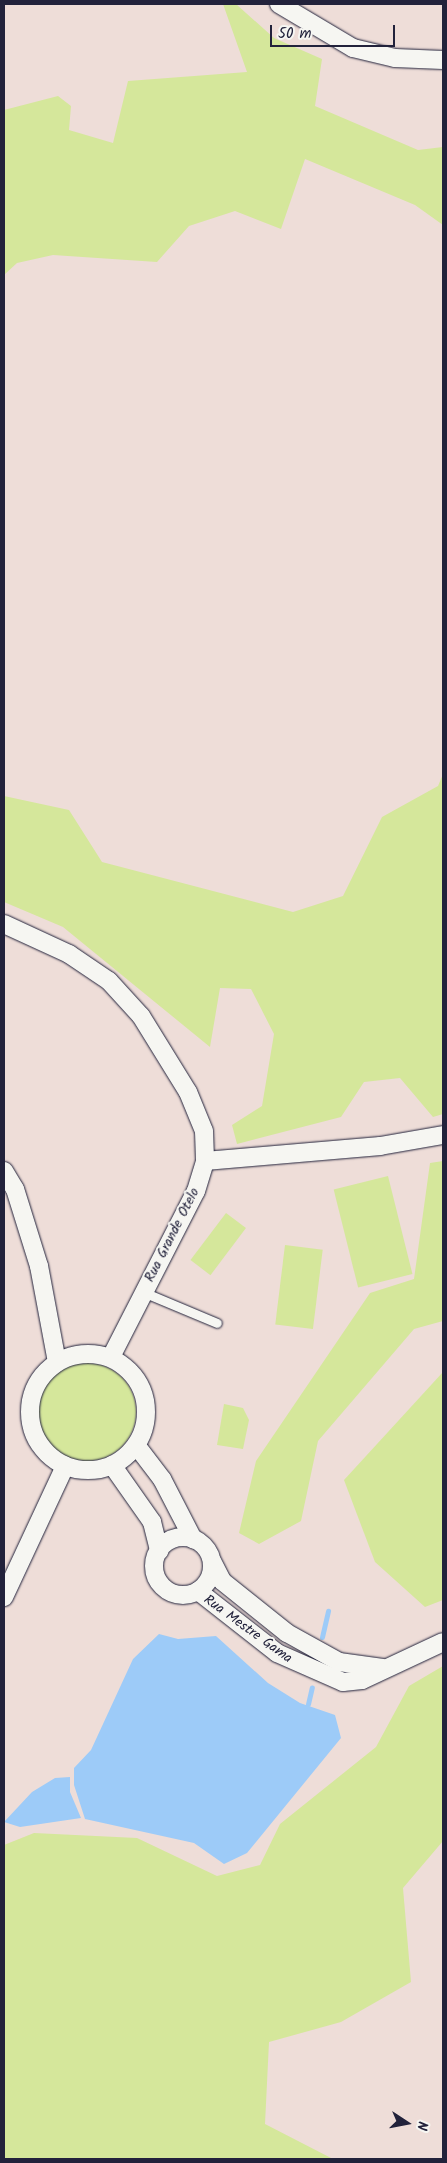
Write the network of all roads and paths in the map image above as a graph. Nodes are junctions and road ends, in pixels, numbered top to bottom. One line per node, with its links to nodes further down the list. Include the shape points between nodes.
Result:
1 (279, 4): 2 (street, via 353,48 395,58)
2 (443, 60)
3 (4, 924): 5 (street, Rua Grande Otelo, via 69,954 109,981 141,1016 188,1092 204,1131)
4 (443, 1135): 5 (street, via 380,1146)
5 (205, 1161): 7 (street, Rua Grande Otelo, via 196,1191)
6 (4, 1171): 10 (street, via 15,1190 39,1266)
7 (143, 1292): 8 (lane); 9 (street, Rua Grande Otelo)
8 (217, 1323)
9 (110, 1358): 10 (street, via 88,1353); 11 (street, via 134,1375 143,1391 144,1428)
10 (57, 1362): 12 (street, via 34,1389 30,1416 38,1442)
11 (136, 1445): 13 (street); 14 (street, via 166,1485)
12 (65, 1466): 13 (street, via 97,1470); 18 (street)
13 (112, 1466): 15 (street, via 152,1522)
14 (193, 1539): 15 (street, via 174,1539); 16 (street, via 202,1544)
15 (159, 1551): 17 (street, via 155,1570 161,1585 180,1595)
16 (212, 1561): 17 (street, via 210,1578); 20 (street, Rua Mestre Gama, via 222,1582 287,1633 339,1662)
17 (198, 1591): 20 (street, Rua Mestre Gama, via 277,1653 320,1675 343,1682 362,1680)
18 (4, 1597)
19 (443, 1642): 20 (street, Rua Mestre Gama, via 410,1661)
20 (383, 1668)

